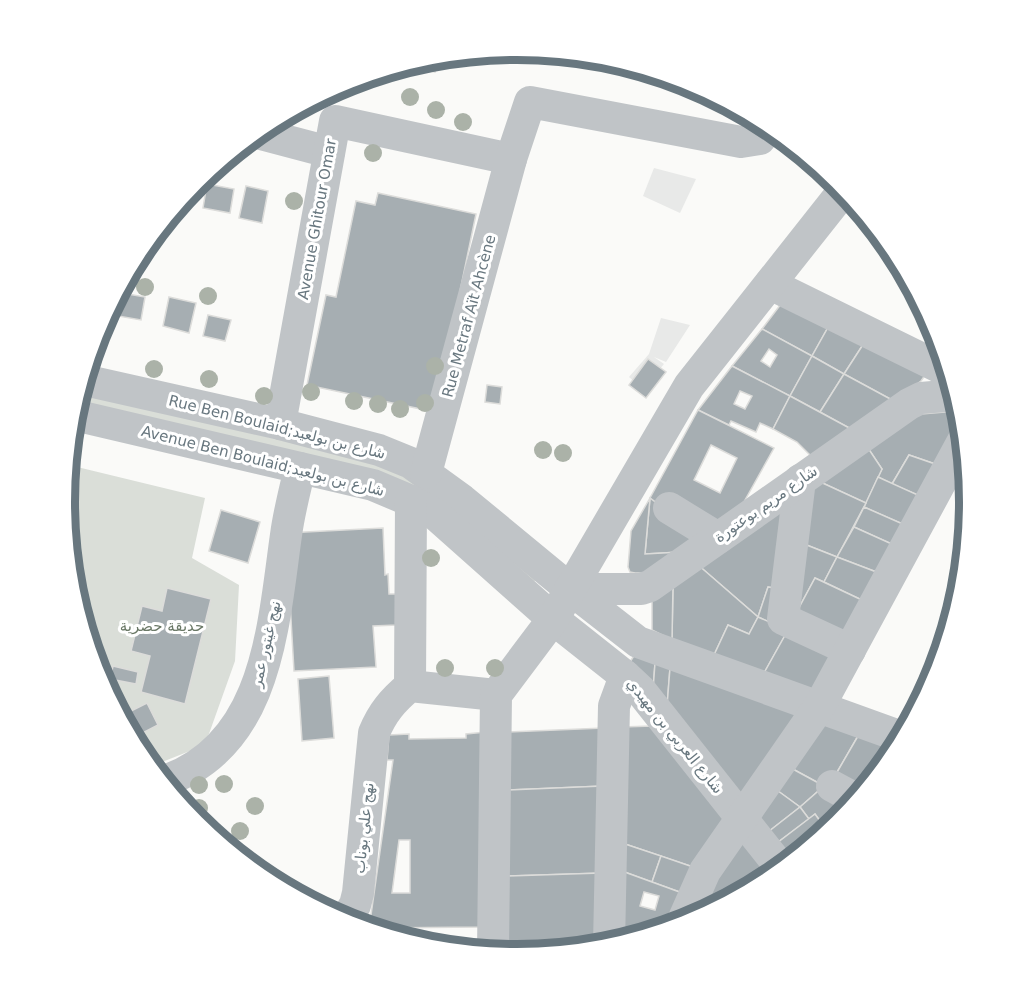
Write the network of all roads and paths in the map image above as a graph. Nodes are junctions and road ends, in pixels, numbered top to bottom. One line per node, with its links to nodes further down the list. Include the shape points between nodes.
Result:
1 (763, 134): 4 (street, Rue Metraf Aït Ahcène, via 760,139 741,142 530,102)
2 (269, 136): 3 (street)
3 (329, 152): 4 (street, Avenue Ghitour Omar, via 334,121); 11 (street, Avenue Ghitour Omar)
4 (512, 159): 14 (street, Rue Metraf Aït Ahcène)
5 (838, 198): 6 (street)
6 (770, 284): 7 (street); 19 (street, via 689,386)
7 (938, 367)
8 (93, 382): 11 (street, Rue Ben Boulaid;شارع بن بولعيد)
9 (946, 396): 15 (street, شارع مريم بوعتورة, via 921,398 909,404)
10 (84, 417): 13 (street, Avenue Ben Boulaid;شارع بن بولعيد)
11 (280, 424): 14 (street, Rue Ben Boulaid;شارع بن بولعيد, via 379,450)
12 (957, 452): 21 (street)
13 (300, 468): 16 (street, Avenue Ben Boulaid;شارع بن بولعيد, via 373,485); 27 (street, نهج غيتور عمر, via 269,640 253,697 242,719 211,754)
14 (426, 473): 19 (street, Rue Ben Boulaid;شارع بن بولعيد)
15 (800, 480): 18 (street, شارع مريم بوعتورة); 21 (street, via 783,619)
16 (411, 501): 20 (street, Avenue Ben Boulaid;شارع بن بولعيد, via 436,515); 23 (street)
17 (669, 508): 18 (street)
18 (718, 538): 19 (street, شارع مريم بوعتورة, via 641,589)
19 (570, 589): 20 (street); 25 (street, Rue Ben Boulaid;شارع بن بولعيد, via 638,642)
20 (553, 619): 22 (street, شارع العربي بن مهيدي); 24 (street)
21 (850, 650): 25 (street)
22 (625, 676): 28 (street, شارع العربي بن مهيدي); 32 (street, via 614,706)
23 (410, 686): 24 (street); 31 (street, نهج علي بوناب, via 388,706 374,733 357,893)
24 (496, 696): 33 (street)
25 (819, 707): 26 (street, Rue Ben Boulaid;شارع بن بولعيد); 28 (street)
26 (893, 734)
27 (172, 777)
28 (742, 818): 29 (street, شارع العربي بن مهيدي); 30 (street, via 705,871)
29 (776, 861)
30 (688, 910)
31 (351, 911)
32 (609, 935)
33 (494, 943)

